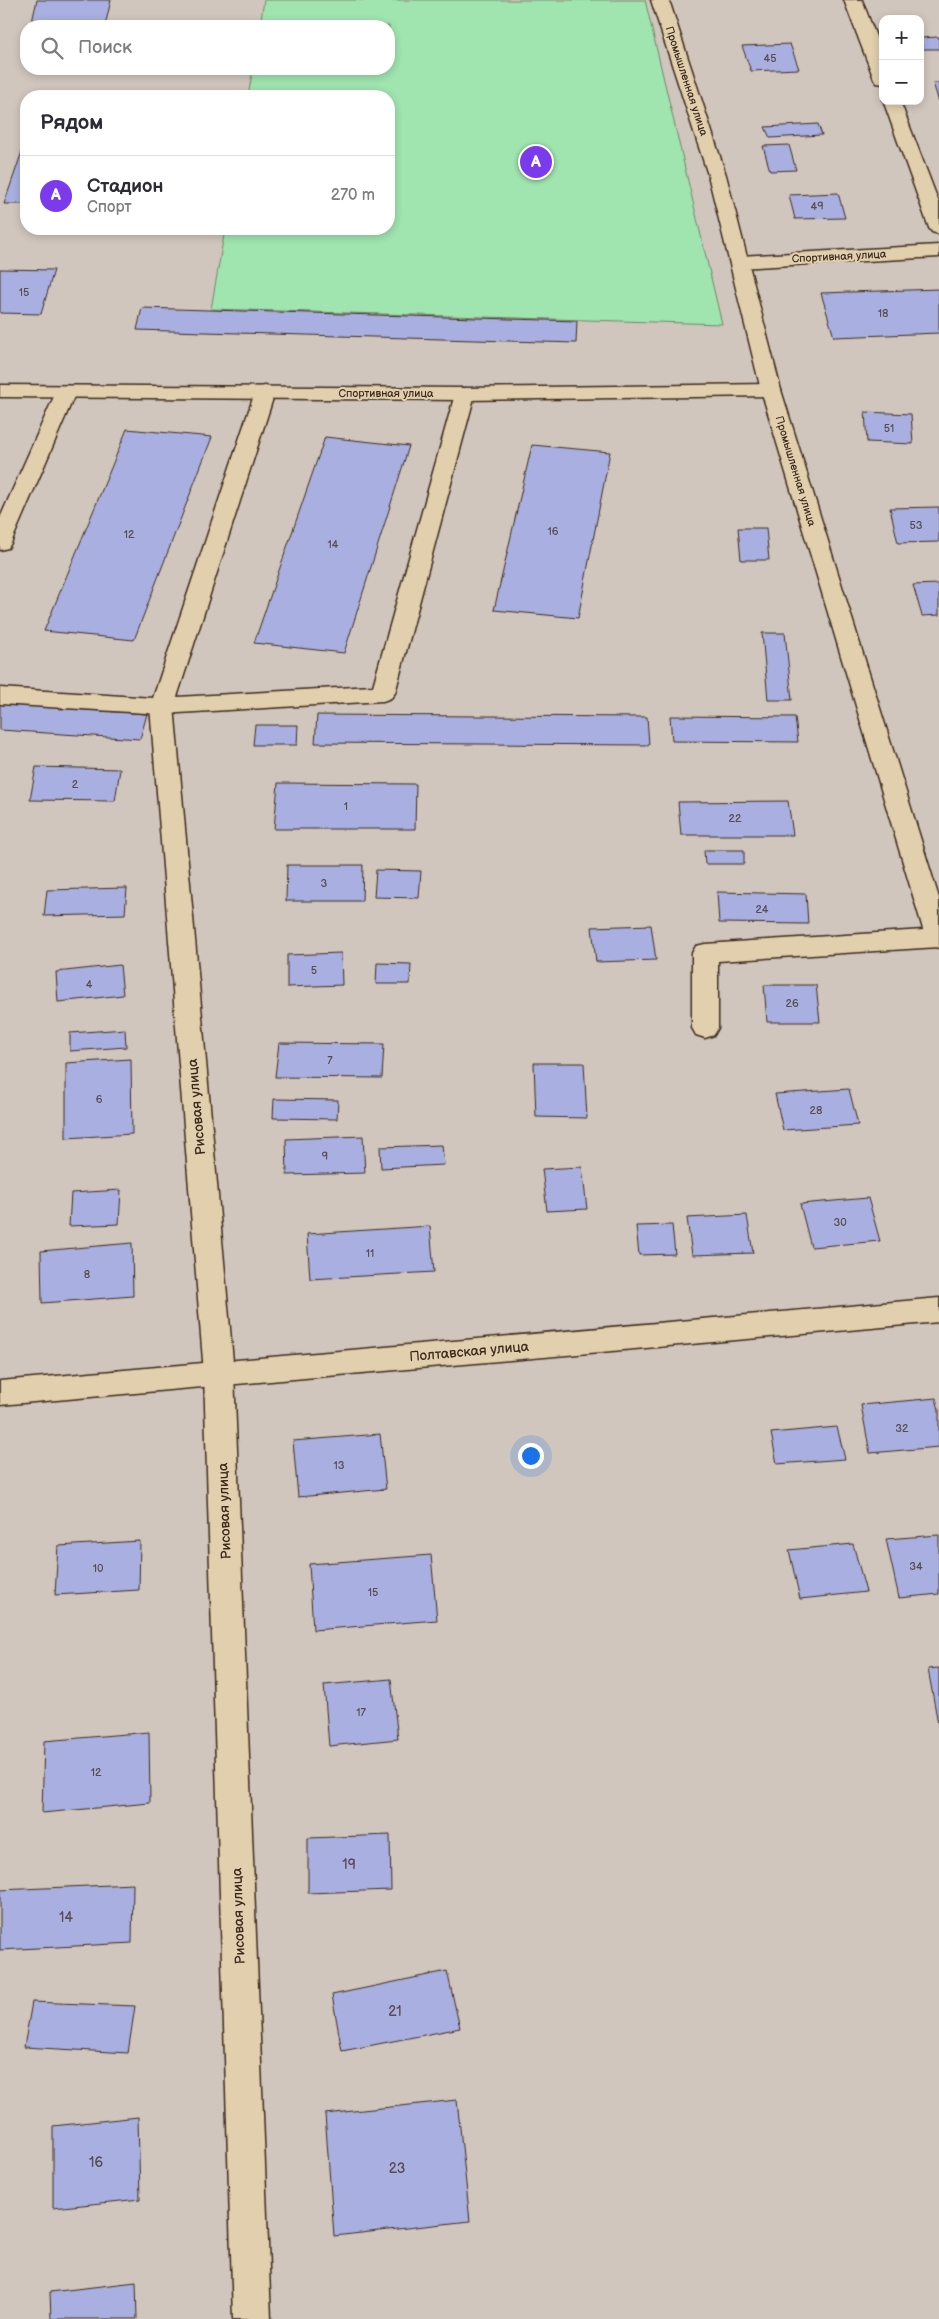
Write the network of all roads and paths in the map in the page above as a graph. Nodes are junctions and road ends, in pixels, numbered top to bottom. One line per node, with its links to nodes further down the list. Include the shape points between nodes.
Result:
1 (660, 0): 7 (street, Промышленная улица, via 718,175)
2 (853, 0): 3 (street)
3 (879, 68)
4 (893, 105): 5 (street)
5 (939, 228)
6 (939, 251): 7 (street, Спортивная улица)
7 (740, 262): 9 (street, Промышленная улица)
8 (0, 390): 10 (street, Спортивная улица)
9 (771, 390): 12 (street, Спортивная улица); 16 (street, Промышленная улица)
10 (66, 392): 11 (street, Спортивная улица); 13 (street)
11 (265, 392): 12 (street, Спортивная улица); 15 (street)
12 (465, 394): 15 (street, via 383,693)
13 (0, 543)
14 (0, 696): 15 (street)
15 (162, 706): 19 (street, Рисовая улица)
16 (939, 938): 17 (street, via 705,953)
17 (704, 1028)
18 (939, 1310): 19 (street, Полтавская улица)
19 (219, 1374): 20 (street, Полтавская улица); 21 (street, Рисовая улица)
20 (0, 1393)
21 (252, 2319)

